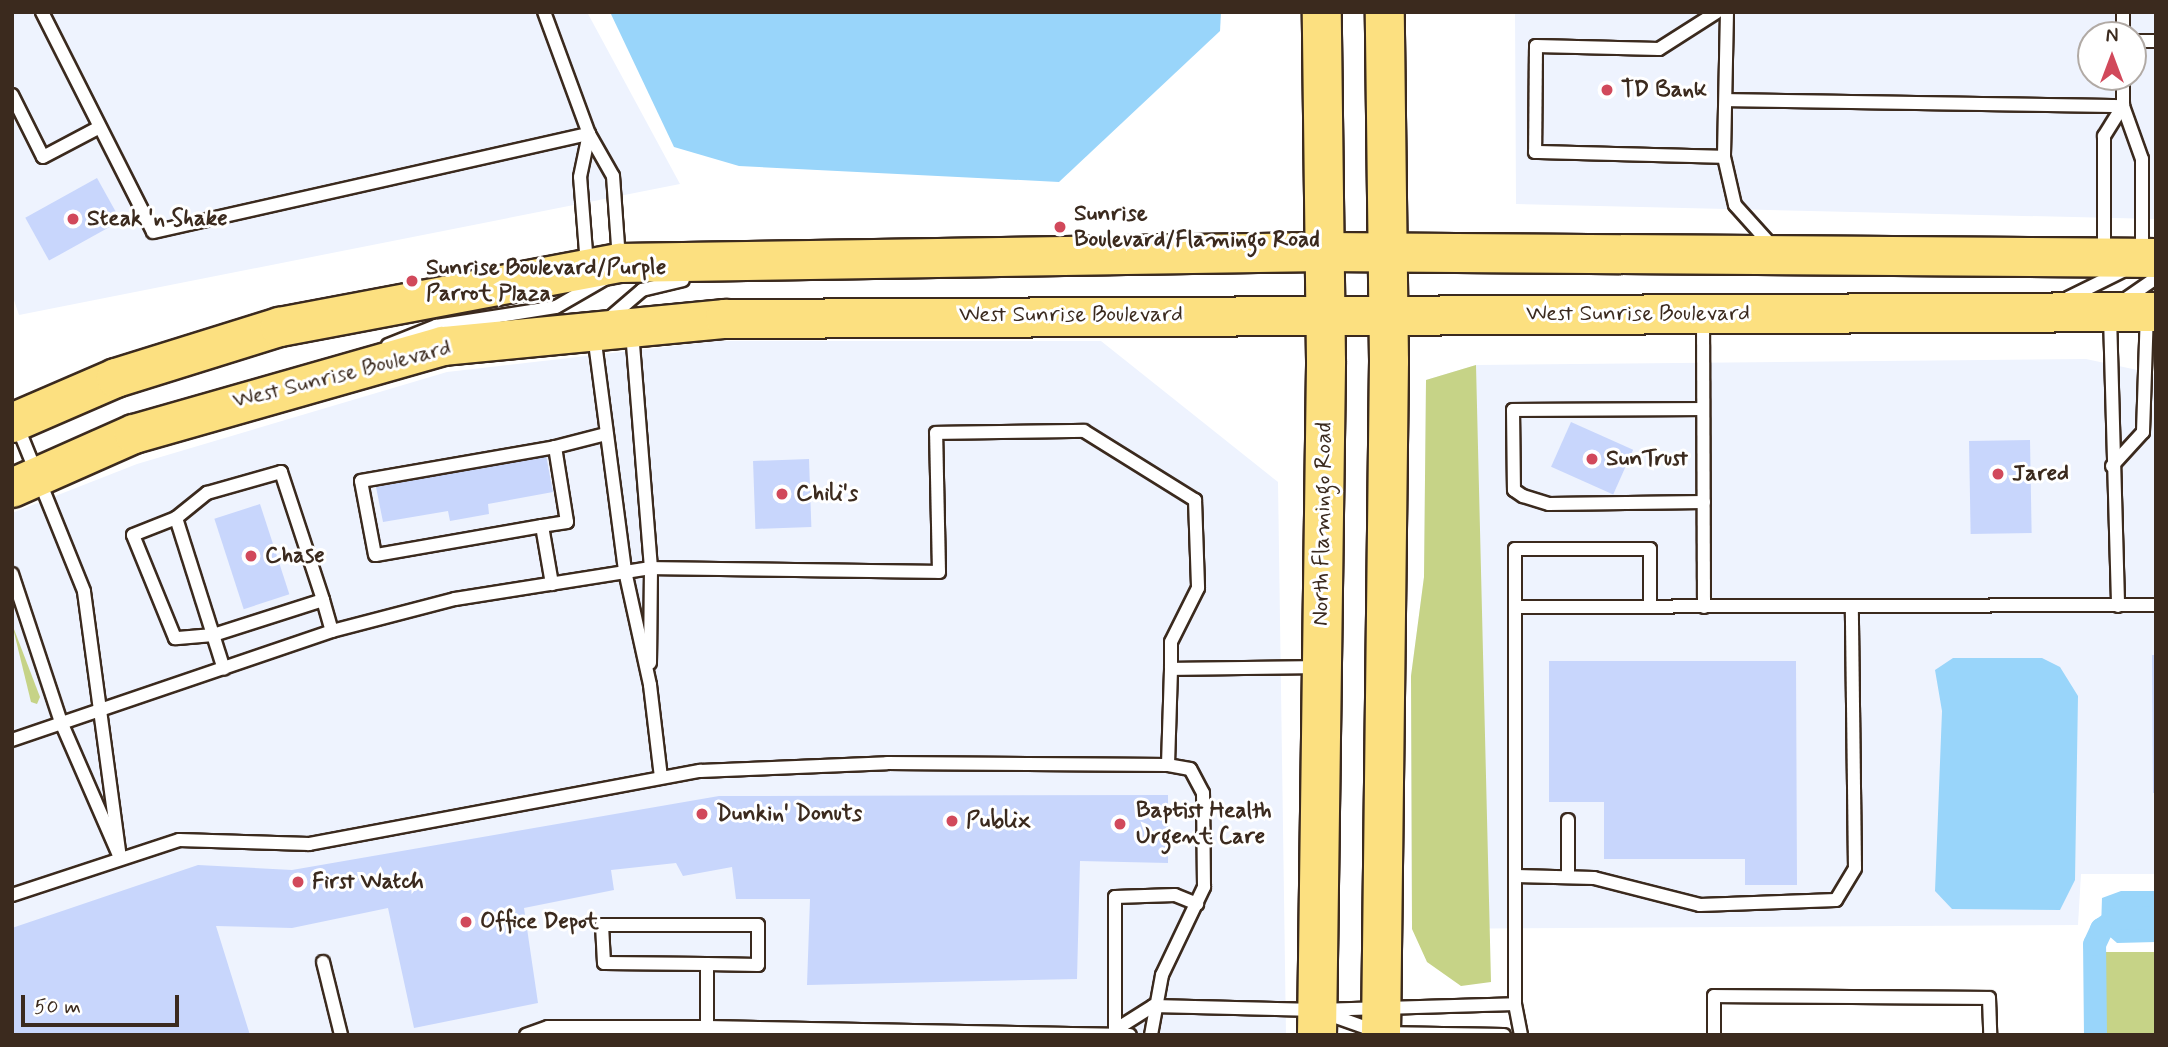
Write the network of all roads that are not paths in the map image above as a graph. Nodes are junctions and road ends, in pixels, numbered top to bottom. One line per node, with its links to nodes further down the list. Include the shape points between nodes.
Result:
1 (42, 12): 11 (lane)
2 (544, 12): 12 (lane)
3 (1322, 12): 14 (highway, North Flamingo Road)
4 (1385, 12): 15 (highway)
5 (1717, 12): 13 (lane, via 1659,49 1536,46 1535,152)
6 (1727, 12): 9 (lane)
7 (2123, 91): 10 (lane)
8 (12, 95): 11 (lane, via 43,156)
9 (1726, 100): 10 (lane); 13 (lane)
10 (2123, 106): 18 (lane, via 2104,136); 22 (lane, via 2142,159)
11 (100, 127): 12 (lane, via 153,232)
12 (589, 134): 19 (lane, via 580,177); 19 (lane, via 613,176)
13 (1724, 157): 17 (lane, via 1735,205)
14 (1324, 252): 15 (highway); 16 (highway); 25 (highway, North Flamingo Road)
15 (1387, 252): 17 (highway); 26 (highway)
16 (926, 256): 19 (highway); 20 (lane, via 882,274)
17 (1783, 256): 18 (highway)
18 (2104, 258): 22 (highway)
19 (603, 265): 30 (lane, via 573,302 410,333); 32 (highway, via 280,327 116,378)
20 (789, 277)
21 (697, 280): 29 (lane, via 642,290)
22 (2151, 283): 23 (lane, via 2106,284); 24 (highway, West Sunrise Boulevard); 35 (lane, via 2143,432)
23 (2028, 311): 24 (highway, West Sunrise Boulevard); 27 (highway, West Sunrise Boulevard)
24 (2110, 312): 35 (lane)
25 (1325, 314): 26 (highway, West Sunrise Boulevard); 28 (highway, West Sunrise Boulevard, via 845,316 725,319); 53 (highway, North Flamingo Road)
26 (1388, 314): 27 (highway, West Sunrise Boulevard); 73 (highway)
27 (1703, 315): 31 (lane)
28 (632, 330): 29 (highway, West Sunrise Boulevard); 40 (lane)
29 (594, 334): 30 (highway, West Sunrise Boulevard, via 443,346); 33 (lane)
30 (360, 367): 36 (highway, West Sunrise Boulevard, via 134,434)
31 (1703, 409): 37 (lane); 37 (lane, via 1513,410 1514,490 1523,496 1549,503)
32 (14, 422): 36 (lane)
33 (606, 434): 34 (lane); 41 (lane)
34 (555, 447): 39 (lane, via 567,522); 39 (lane, via 360,481 375,555)
35 (2112, 466): 47 (lane)
36 (25, 482): 57 (lane, via 84,590)
37 (1704, 502): 50 (lane)
38 (176, 518): 44 (lane, via 207,493 281,472); 52 (lane); 52 (lane, via 133,535 168,634 182,640)
39 (542, 526): 43 (lane)
40 (651, 568): 41 (lane); 55 (lane, via 939,572 936,433 1084,431 1195,500 1198,588 1171,642); 56 (lane)
41 (625, 571): 43 (lane); 56 (lane)
42 (12, 574): 58 (lane)
43 (552, 584): 51 (lane, via 393,612)
44 (323, 600): 51 (lane); 52 (lane)
45 (2156, 605): 47 (lane)
46 (1852, 606): 47 (lane); 50 (lane); 64 (lane, via 1856,868 1842,894 1815,905 1700,905)
47 (2118, 606)
48 (1515, 607): 49 (lane); 49 (lane, via 1515,549 1650,549); 65 (lane)
49 (1650, 607): 50 (lane)
50 (1704, 607)
51 (332, 631): 54 (lane)
52 (213, 635): 54 (lane)
53 (1321, 667): 55 (lane); 72 (highway, North Flamingo Road)
54 (224, 669): 57 (lane)
55 (1171, 669): 60 (lane)
56 (650, 685): 61 (lane)
57 (100, 711): 58 (lane); 63 (lane)
58 (61, 722): 59 (lane); 63 (lane)
59 (12, 740)
60 (1168, 765): 61 (lane, via 887,763); 67 (lane, via 1189,769 1203,793 1204,887)
61 (661, 777): 63 (lane, via 309,844 179,840)
62 (1568, 820): 64 (lane)
63 (120, 858): 66 (lane)
64 (1568, 875): 65 (lane)
65 (1516, 876): 70 (lane)
66 (12, 895)
67 (1197, 904): 71 (lane); 75 (lane, via 1175,895 1115,897)
68 (323, 962): 76 (lane)
69 (707, 964): 69 (lane, via 604,963 602,925 758,925 758,965); 74 (lane)
70 (1515, 1004): 73 (lane); 81 (lane)
71 (1153, 1006): 72 (lane); 75 (lane); 79 (lane)
72 (1317, 1022): 73 (lane); 73 (lane)
73 (1381, 1024): 80 (lane)
74 (707, 1027): 75 (lane); 77 (lane, via 548,1027)
75 (1115, 1030): 78 (lane)
76 (341, 1035)
77 (526, 1035)
78 (1130, 1035)
79 (1151, 1035)
80 (1504, 1035)
81 (1521, 1035)
82 (1714, 1035): 83 (lane, via 1714,996 1728,996 1989,998)
83 (1990, 1035)

